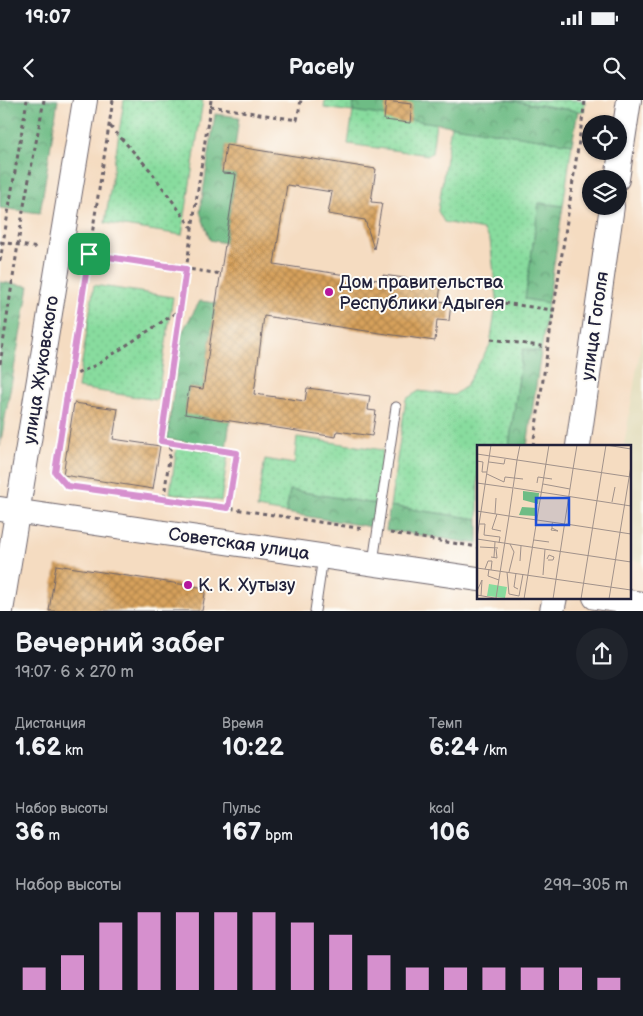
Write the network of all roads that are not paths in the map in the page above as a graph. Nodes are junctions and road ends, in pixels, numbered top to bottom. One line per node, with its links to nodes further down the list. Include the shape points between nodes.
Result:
1 (85, 100): 7 (main road, улица Жуковского)
2 (629, 100): 3 (main road)
3 (617, 170)
4 (611, 215): 6 (main road, улица Гоголя)
5 (396, 407): 9 (lane)
6 (578, 445)
7 (9, 510): 8 (main road, Советская улица); 14 (main road, улица Жуковского)
8 (323, 556): 9 (main road, Советская улица); 15 (lane)
9 (372, 564): 10 (main road, Советская улица)
10 (477, 579)
11 (555, 598): 16 (main road)
12 (602, 598): 13 (main road)
13 (643, 604)
14 (1, 611)
15 (315, 611)
16 (552, 611)

